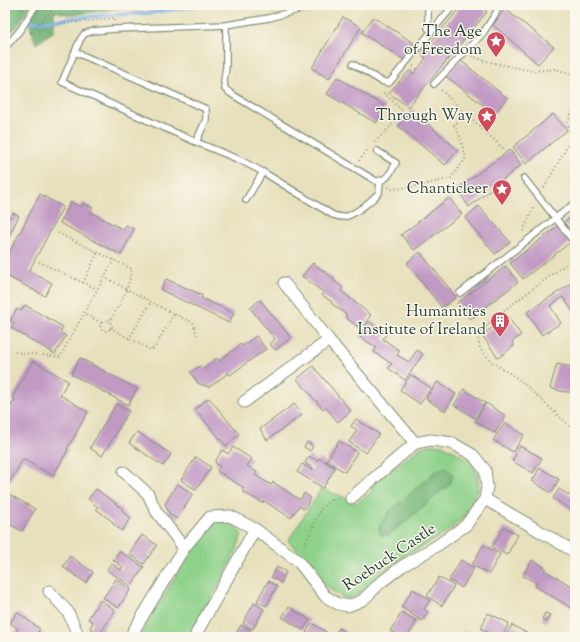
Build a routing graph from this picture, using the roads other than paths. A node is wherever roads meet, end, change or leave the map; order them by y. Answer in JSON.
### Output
{"nodes":[{"id":1,"x":36,"y":5,"type":"edge"},
{"id":2,"x":315,"y":5,"type":"edge"},
{"id":3,"x":428,"y":5,"type":"edge"},
{"id":4,"x":454,"y":5,"type":"edge"},
{"id":5,"x":496,"y":7,"type":"edge"},
{"id":6,"x":226,"y":25,"type":"junction"},
{"id":7,"x":432,"y":31,"type":"junction"},
{"id":8,"x":5,"y":48,"type":"edge"},
{"id":9,"x":75,"y":52,"type":"junction"},
{"id":10,"x":353,"y":64,"type":"dead end"},
{"id":11,"x":434,"y":84,"type":"road end"},
{"id":12,"x":196,"y":142,"type":"junction"},
{"id":13,"x":377,"y":151,"type":"dead end"},
{"id":14,"x":263,"y":172,"type":"junction"},
{"id":15,"x":524,"y":178,"type":"dead end"},
{"id":16,"x":380,"y":184,"type":"junction"},
{"id":17,"x":246,"y":200,"type":"dead end"},
{"id":18,"x":575,"y":203,"type":"edge"},
{"id":19,"x":556,"y":218,"type":"junction"},
{"id":20,"x":575,"y":243,"type":"edge"},
{"id":21,"x":284,"y":283,"type":"dead end"},
{"id":22,"x":460,"y":293,"type":"dead end"},
{"id":23,"x":329,"y":340,"type":"junction"},
{"id":24,"x":244,"y":402,"type":"dead end"},
{"id":25,"x":415,"y":443,"type":"junction"},
{"id":26,"x":124,"y":472,"type":"dead end"},
{"id":27,"x":351,"y":498,"type":"road end"},
{"id":28,"x":485,"y":499,"type":"junction"},
{"id":29,"x":255,"y":529,"type":"junction"},
{"id":30,"x":184,"y":548,"type":"junction"},
{"id":31,"x":575,"y":552,"type":"edge"},
{"id":32,"x":49,"y":591,"type":"dead end"},
{"id":33,"x":79,"y":637,"type":"edge"},
{"id":34,"x":130,"y":637,"type":"edge"},
{"id":35,"x":195,"y":637,"type":"edge"}],
"edges":[{"from":1,"to":8,"type":"lane"},
{"from":2,"to":6,"type":"lane"},
{"from":3,"to":7,"type":"lane"},
{"from":4,"to":7,"type":"lane"},
{"from":5,"to":11,"type":"lane"},
{"from":6,"to":9,"type":"lane"},
{"from":6,"to":16,"type":"lane"},
{"from":7,"to":10,"type":"lane"},
{"from":9,"to":12,"type":"lane"},
{"from":9,"to":12,"type":"lane"},
{"from":12,"to":14,"type":"lane"},
{"from":13,"to":16,"type":"lane"},
{"from":14,"to":16,"type":"lane"},
{"from":14,"to":17,"type":"lane"},
{"from":15,"to":19,"type":"lane"},
{"from":18,"to":19,"type":"lane"},
{"from":19,"to":20,"type":"lane"},
{"from":19,"to":22,"type":"lane"},
{"from":21,"to":23,"type":"street"},
{"from":23,"to":24,"type":"street"},
{"from":23,"to":25,"type":"street"},
{"from":25,"to":27,"type":"street"},
{"from":25,"to":28,"type":"street"},
{"from":26,"to":30,"type":"street"},
{"from":28,"to":29,"type":"street","name":"Roebuck Castle"},
{"from":28,"to":31,"type":"street"},
{"from":29,"to":30,"type":"street","name":"Roebuck Castle"},
{"from":29,"to":35,"type":"street"},
{"from":30,"to":34,"type":"street","name":"Roebuck Castle"},
{"from":32,"to":33,"type":"street"}]}
